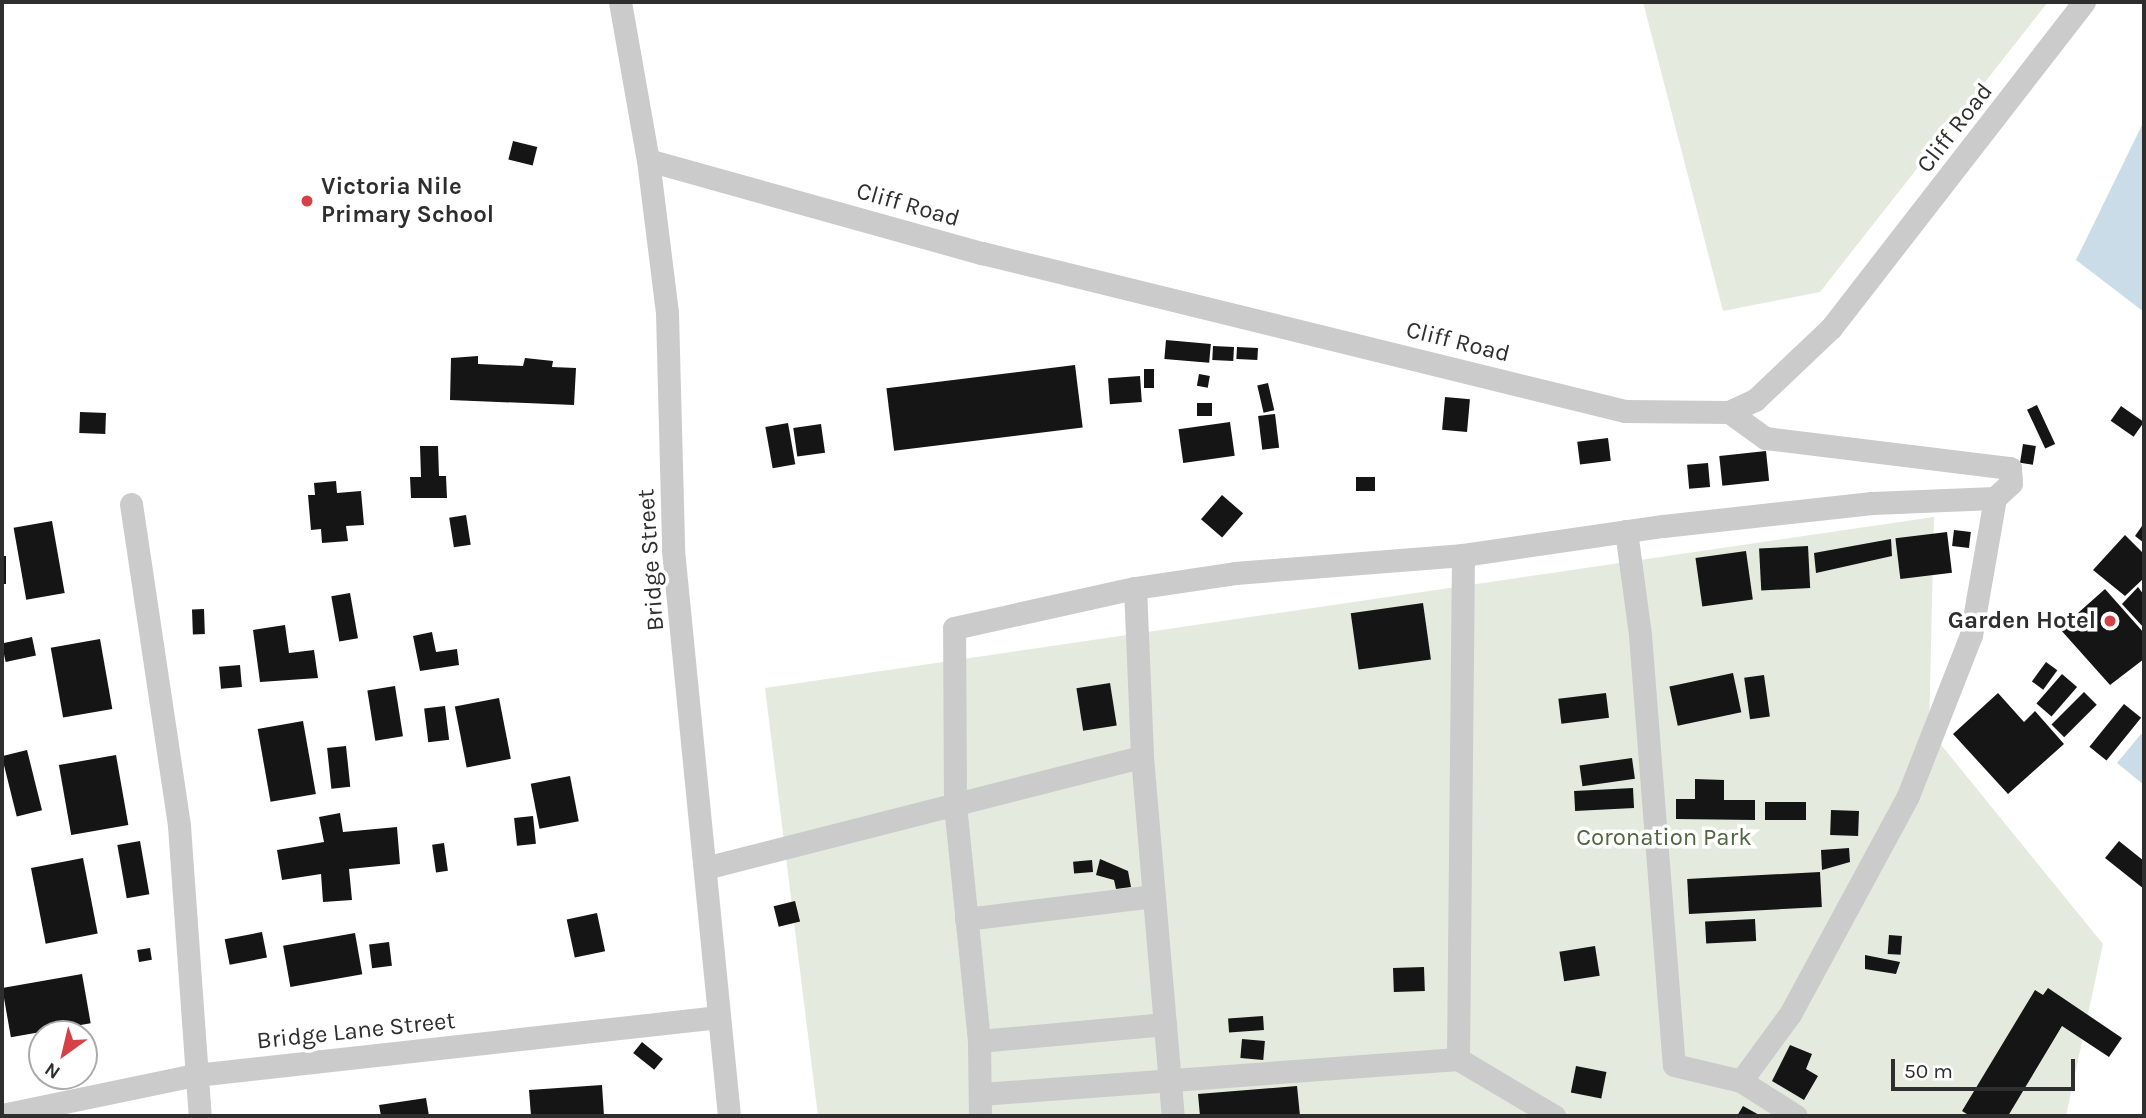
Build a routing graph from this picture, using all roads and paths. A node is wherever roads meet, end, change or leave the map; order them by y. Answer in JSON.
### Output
{"nodes":[{"id":1,"x":620,"y":2,"type":"edge"},
{"id":2,"x":2084,"y":2,"type":"edge"},
{"id":3,"x":648,"y":160,"type":"junction"},
{"id":4,"x":1729,"y":412,"type":"junction"},
{"id":5,"x":1995,"y":498,"type":"junction"},
{"id":6,"x":131,"y":504,"type":"dead end"},
{"id":7,"x":1626,"y":531,"type":"junction"},
{"id":8,"x":1463,"y":555,"type":"junction"},
{"id":9,"x":1135,"y":588,"type":"junction"},
{"id":10,"x":1142,"y":757,"type":"junction"},
{"id":11,"x":956,"y":804,"type":"junction"},
{"id":12,"x":705,"y":868,"type":"junction"},
{"id":13,"x":1154,"y":896,"type":"junction"},
{"id":14,"x":966,"y":919,"type":"junction"},
{"id":15,"x":719,"y":1017,"type":"junction"},
{"id":16,"x":1165,"y":1024,"type":"junction"},
{"id":17,"x":979,"y":1041,"type":"junction"},
{"id":18,"x":1458,"y":1059,"type":"junction"},
{"id":19,"x":196,"y":1075,"type":"junction"},
{"id":20,"x":1169,"y":1079,"type":"junction"},
{"id":21,"x":1741,"y":1081,"type":"junction"},
{"id":22,"x":981,"y":1105,"type":"edge"},
{"id":23,"x":2,"y":1115,"type":"edge"},
{"id":24,"x":200,"y":1116,"type":"edge"},
{"id":25,"x":729,"y":1116,"type":"edge"},
{"id":26,"x":1173,"y":1116,"type":"edge"},
{"id":27,"x":1554,"y":1116,"type":"edge"},
{"id":28,"x":1797,"y":1116,"type":"edge"}],
"edges":[{"from":1,"to":3,"type":"street","name":"Bridge Street"},
{"from":2,"to":4,"type":"street","name":"Cliff Road"},
{"from":3,"to":4,"type":"street","name":"Cliff Road"},
{"from":3,"to":12,"type":"street","name":"Bridge Street"},
{"from":4,"to":5,"type":"street"},
{"from":5,"to":7,"type":"street"},
{"from":5,"to":21,"type":"street"},
{"from":6,"to":19,"type":"street"},
{"from":7,"to":8,"type":"street"},
{"from":7,"to":21,"type":"street"},
{"from":8,"to":9,"type":"street"},
{"from":8,"to":18,"type":"street"},
{"from":9,"to":10,"type":"street"},
{"from":9,"to":11,"type":"street"},
{"from":10,"to":11,"type":"street"},
{"from":10,"to":13,"type":"street"},
{"from":11,"to":12,"type":"street"},
{"from":11,"to":14,"type":"street"},
{"from":12,"to":15,"type":"street","name":"Bridge Street"},
{"from":13,"to":14,"type":"street"},
{"from":13,"to":16,"type":"street"},
{"from":14,"to":17,"type":"street"},
{"from":15,"to":19,"type":"street","name":"Bridge Lane Street"},
{"from":15,"to":25,"type":"street","name":"Bridge Street"},
{"from":16,"to":17,"type":"street"},
{"from":16,"to":20,"type":"street"},
{"from":17,"to":22,"type":"street"},
{"from":18,"to":20,"type":"street"},
{"from":18,"to":27,"type":"street"},
{"from":19,"to":23,"type":"street","name":"Bridge Lane Street"},
{"from":19,"to":24,"type":"street"},
{"from":20,"to":22,"type":"street"},
{"from":20,"to":26,"type":"street"},
{"from":21,"to":28,"type":"street"}]}
